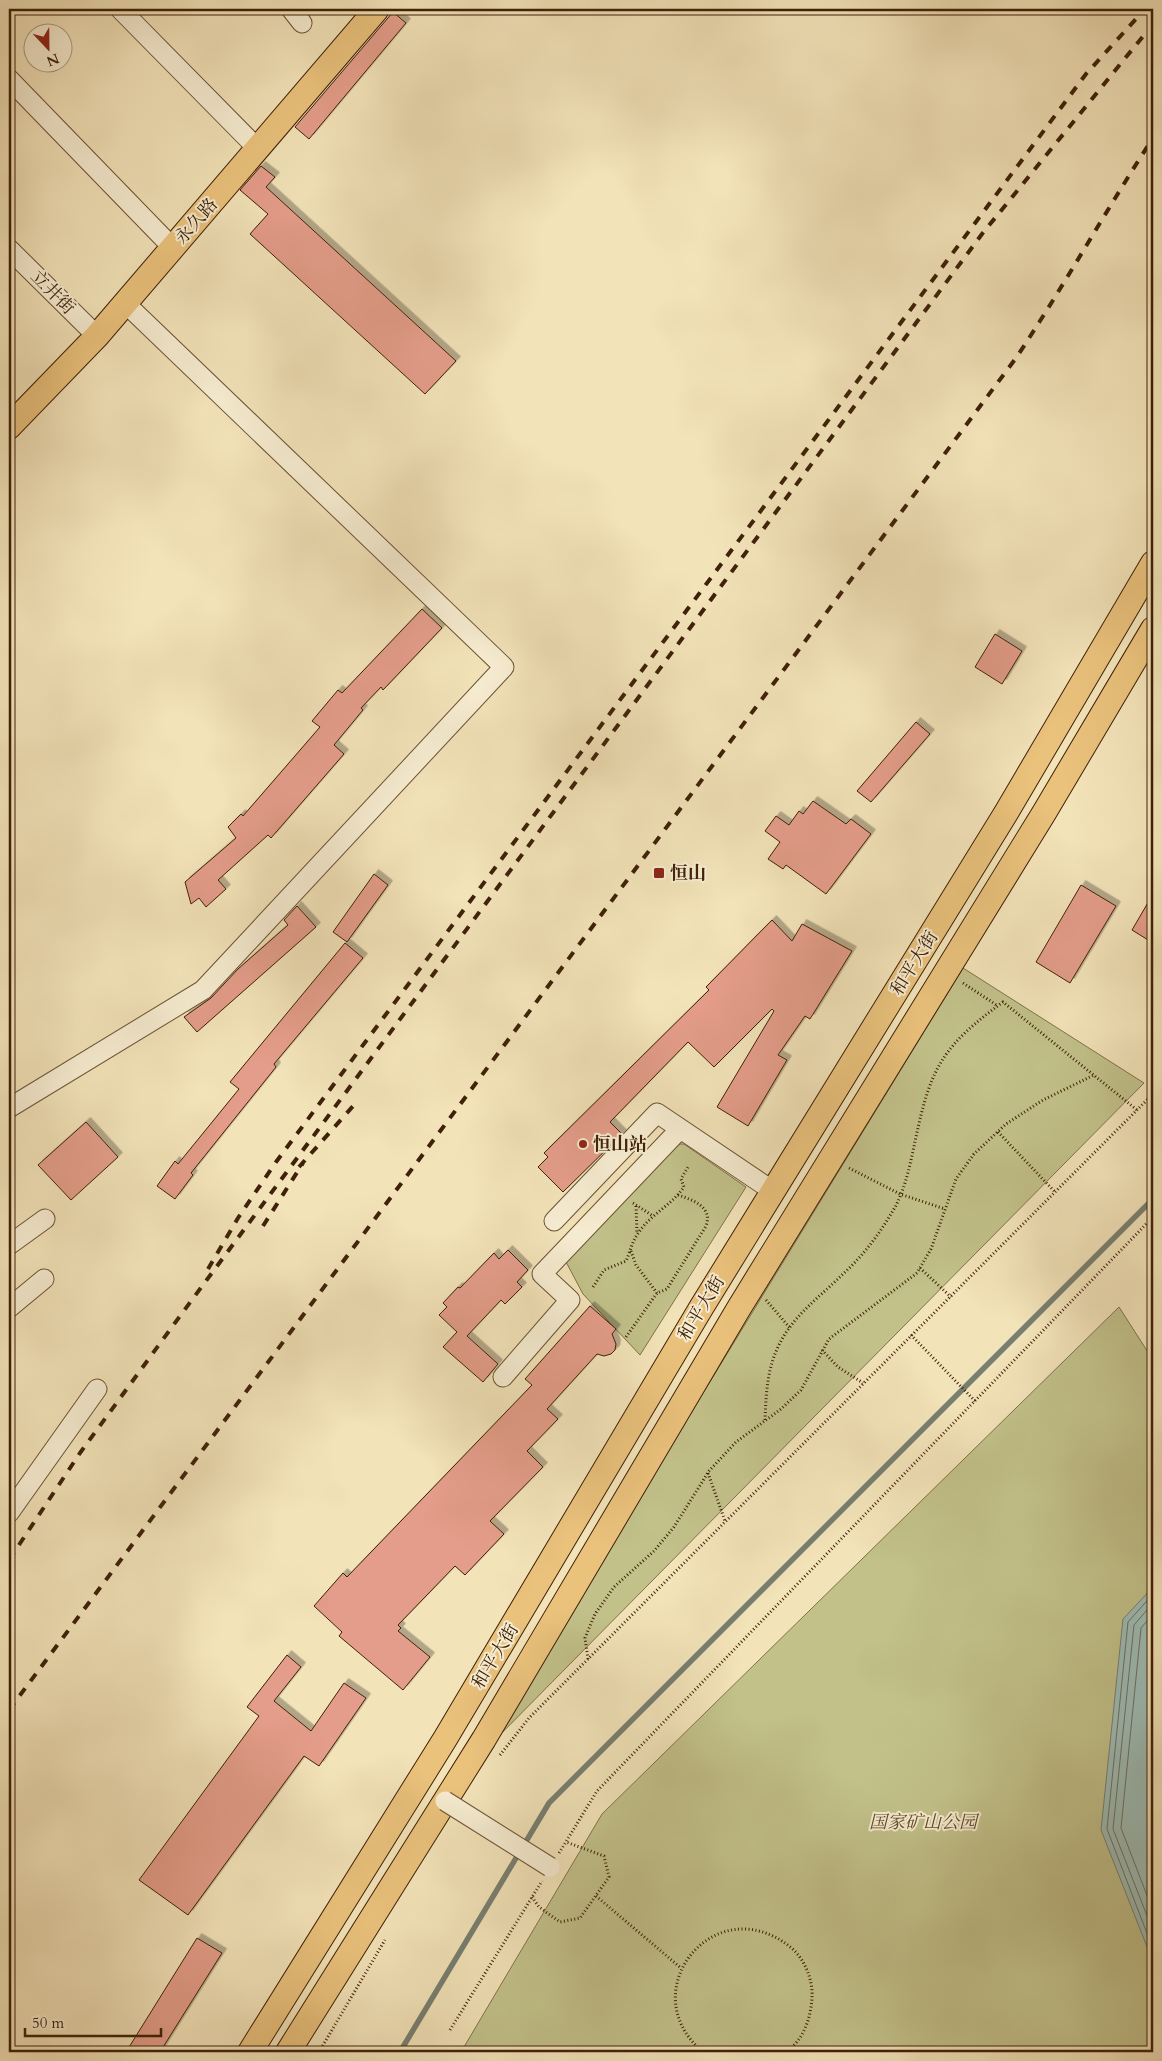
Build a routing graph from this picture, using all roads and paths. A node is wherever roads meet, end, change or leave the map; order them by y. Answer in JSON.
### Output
{"nodes":[{"id":1,"x":120,"y":9,"type":"edge"},
{"id":2,"x":377,"y":9,"type":"edge"},
{"id":3,"x":9,"y":80,"type":"edge"},
{"id":4,"x":258,"y":149,"type":"junction"},
{"id":5,"x":173,"y":248,"type":"junction"},
{"id":6,"x":9,"y":249,"type":"edge"},
{"id":7,"x":125,"y":303,"type":"junction"},
{"id":8,"x":97,"y":336,"type":"junction"},
{"id":9,"x":9,"y":427,"type":"edge"},
{"id":10,"x":1153,"y":563,"type":"edge"},
{"id":11,"x":1153,"y":628,"type":"edge"},
{"id":12,"x":946,"y":972,"type":"junction"},
{"id":13,"x":998,"y":1006,"type":"junction"},
{"id":14,"x":1094,"y":1075,"type":"junction"},
{"id":15,"x":1153,"y":1094,"type":"edge"},
{"id":16,"x":9,"y":1108,"type":"edge"},
{"id":17,"x":1137,"y":1110,"type":"junction"},
{"id":18,"x":680,"y":1129,"type":"junction"},
{"id":19,"x":998,"y":1132,"type":"junction"},
{"id":20,"x":831,"y":1160,"type":"junction"},
{"id":21,"x":688,"y":1167,"type":"dead end"},
{"id":22,"x":773,"y":1191,"type":"junction"},
{"id":23,"x":1055,"y":1192,"type":"junction"},
{"id":24,"x":618,"y":1194,"type":"junction"},
{"id":25,"x":900,"y":1194,"type":"junction"},
{"id":26,"x":678,"y":1195,"type":"junction"},
{"id":27,"x":636,"y":1206,"type":"junction"},
{"id":28,"x":944,"y":1209,"type":"junction"},
{"id":29,"x":653,"y":1216,"type":"junction"},
{"id":30,"x":1153,"y":1218,"type":"edge"},
{"id":31,"x":45,"y":1219,"type":"dead end"},
{"id":32,"x":554,"y":1221,"type":"dead end"},
{"id":33,"x":637,"y":1235,"type":"junction"},
{"id":34,"x":9,"y":1246,"type":"edge"},
{"id":35,"x":631,"y":1250,"type":"junction"},
{"id":36,"x":920,"y":1268,"type":"junction"},
{"id":37,"x":44,"y":1279,"type":"dead end"},
{"id":38,"x":754,"y":1285,"type":"junction"},
{"id":39,"x":593,"y":1287,"type":"dead end"},
{"id":40,"x":656,"y":1292,"type":"junction"},
{"id":41,"x":951,"y":1297,"type":"junction"},
{"id":42,"x":9,"y":1308,"type":"edge"},
{"id":43,"x":790,"y":1328,"type":"junction"},
{"id":44,"x":911,"y":1335,"type":"junction"},
{"id":45,"x":626,"y":1337,"type":"dead end"},
{"id":46,"x":822,"y":1350,"type":"junction"},
{"id":47,"x":503,"y":1377,"type":"dead end"},
{"id":48,"x":863,"y":1383,"type":"junction"},
{"id":49,"x":97,"y":1390,"type":"dead end"},
{"id":50,"x":975,"y":1401,"type":"junction"},
{"id":51,"x":765,"y":1420,"type":"junction"},
{"id":52,"x":708,"y":1472,"type":"junction"},
{"id":53,"x":9,"y":1513,"type":"edge"},
{"id":54,"x":725,"y":1521,"type":"junction"},
{"id":55,"x":588,"y":1659,"type":"junction"},
{"id":56,"x":499,"y":1756,"type":"dead end"},
{"id":57,"x":445,"y":1801,"type":"junction"},
{"id":58,"x":566,"y":1842,"type":"junction"},
{"id":59,"x":550,"y":1867,"type":"junction"},
{"id":60,"x":596,"y":1896,"type":"junction"},
{"id":61,"x":532,"y":1897,"type":"junction"},
{"id":62,"x":390,"y":1932,"type":"dead end"},
{"id":63,"x":681,"y":1968,"type":"junction"},
{"id":64,"x":450,"y":2030,"type":"dead end"},
{"id":65,"x":697,"y":2047,"type":"junction"},
{"id":66,"x":250,"y":2052,"type":"edge"},
{"id":67,"x":288,"y":2052,"type":"edge"},
{"id":68,"x":319,"y":2052,"type":"edge"},
{"id":69,"x":693,"y":2052,"type":"edge"},
{"id":70,"x":703,"y":2052,"type":"edge"},
{"id":71,"x":784,"y":2052,"type":"edge"}],
"edges":[{"from":1,"to":4,"type":"street"},
{"from":2,"to":4,"type":"main road","name":"永久路"},
{"from":3,"to":5,"type":"street"},
{"from":4,"to":5,"type":"main road","name":"永久路"},
{"from":5,"to":7,"type":"main road","name":"永久路"},
{"from":6,"to":8,"type":"street","name":"立井街"},
{"from":7,"to":8,"type":"main road","name":"永久路"},
{"from":7,"to":16,"type":"street"},
{"from":8,"to":9,"type":"main road","name":"永久路"},
{"from":10,"to":22,"type":"main road","name":"和平大街"},
{"from":11,"to":12,"type":"main road","name":"和平大街"},
{"from":12,"to":13,"type":"path"},
{"from":12,"to":20,"type":"main road","name":"和平大街"},
{"from":13,"to":14,"type":"path"},
{"from":13,"to":25,"type":"path"},
{"from":14,"to":17,"type":"path"},
{"from":14,"to":19,"type":"path"},
{"from":15,"to":17,"type":"path"},
{"from":17,"to":23,"type":"path"},
{"from":18,"to":22,"type":"street"},
{"from":18,"to":24,"type":"street"},
{"from":18,"to":32,"type":"street"},
{"from":19,"to":23,"type":"path"},
{"from":19,"to":28,"type":"path"},
{"from":20,"to":25,"type":"path"},
{"from":20,"to":38,"type":"main road","name":"和平大街"},
{"from":21,"to":26,"type":"path"},
{"from":22,"to":66,"type":"main road","name":"和平大街"},
{"from":23,"to":41,"type":"path"},
{"from":24,"to":27,"type":"path"},
{"from":24,"to":47,"type":"street"},
{"from":25,"to":28,"type":"path"},
{"from":25,"to":43,"type":"path"},
{"from":26,"to":29,"type":"path"},
{"from":26,"to":40,"type":"path"},
{"from":27,"to":29,"type":"path"},
{"from":27,"to":33,"type":"path"},
{"from":28,"to":36,"type":"path"},
{"from":29,"to":33,"type":"path"},
{"from":30,"to":50,"type":"path"},
{"from":31,"to":34,"type":"street"},
{"from":33,"to":35,"type":"path"},
{"from":35,"to":39,"type":"path"},
{"from":35,"to":40,"type":"path"},
{"from":36,"to":41,"type":"path"},
{"from":36,"to":46,"type":"path"},
{"from":37,"to":42,"type":"street"},
{"from":38,"to":43,"type":"path"},
{"from":38,"to":57,"type":"main road","name":"和平大街"},
{"from":40,"to":45,"type":"path"},
{"from":41,"to":44,"type":"path"},
{"from":43,"to":51,"type":"path"},
{"from":44,"to":48,"type":"path"},
{"from":44,"to":50,"type":"path"},
{"from":46,"to":48,"type":"path"},
{"from":46,"to":51,"type":"path"},
{"from":48,"to":54,"type":"path"},
{"from":49,"to":53,"type":"street"},
{"from":50,"to":58,"type":"path"},
{"from":51,"to":52,"type":"path"},
{"from":52,"to":54,"type":"path"},
{"from":52,"to":55,"type":"path"},
{"from":54,"to":55,"type":"path"},
{"from":55,"to":56,"type":"path"},
{"from":57,"to":59,"type":"street","bridge":true},
{"from":57,"to":67,"type":"main road","name":"和平大街"},
{"from":58,"to":59,"type":"path"},
{"from":58,"to":60,"type":"path"},
{"from":59,"to":61,"type":"path"},
{"from":60,"to":61,"type":"path"},
{"from":60,"to":63,"type":"path"},
{"from":61,"to":64,"type":"path"},
{"from":62,"to":68,"type":"path"},
{"from":63,"to":65,"type":"path"},
{"from":63,"to":71,"type":"path"},
{"from":65,"to":69,"type":"path"},
{"from":65,"to":70,"type":"path"}]}
